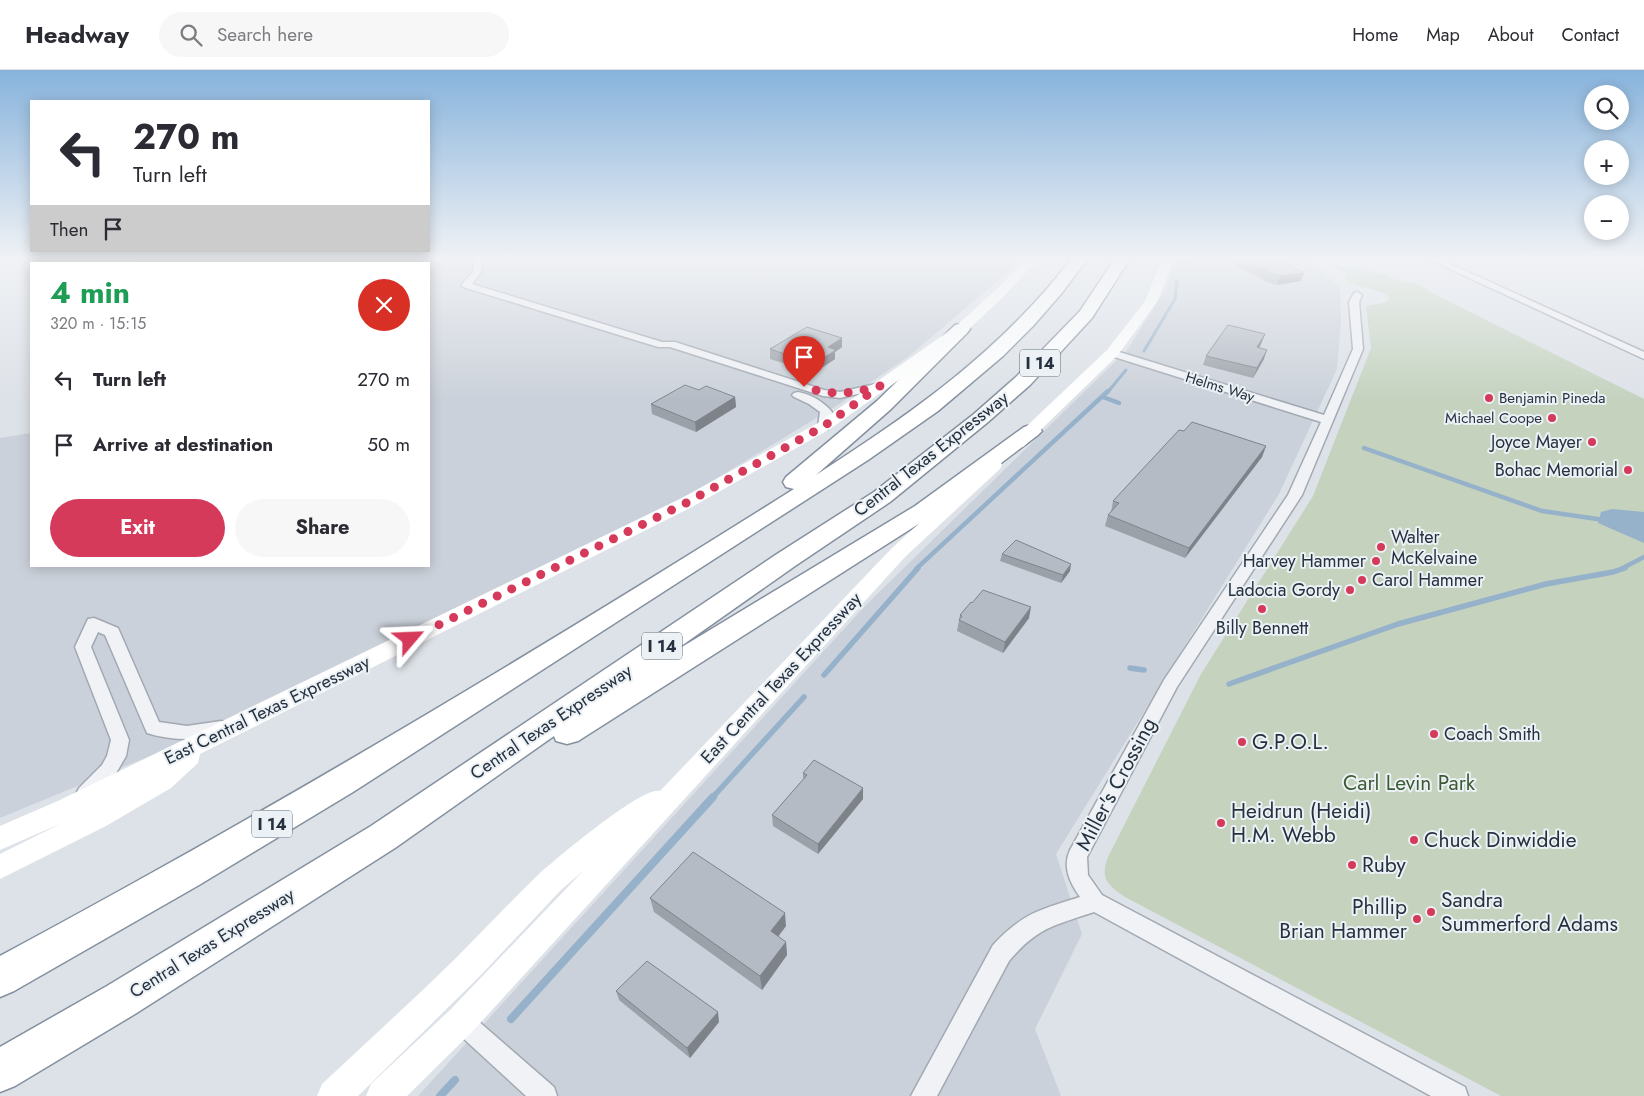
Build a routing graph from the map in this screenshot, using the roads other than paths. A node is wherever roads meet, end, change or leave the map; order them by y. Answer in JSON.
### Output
{"nodes":[{"id":1,"x":531,"y":305,"type":"edge"},
{"id":2,"x":987,"y":305,"type":"edge"},
{"id":3,"x":1043,"y":305,"type":"edge"},
{"id":4,"x":1092,"y":305,"type":"edge"},
{"id":5,"x":1149,"y":305,"type":"edge"},
{"id":6,"x":1354,"y":305,"type":"edge"},
{"id":7,"x":1533,"y":305,"type":"edge"},
{"id":8,"x":961,"y":329,"type":"junction"},
{"id":9,"x":662,"y":345,"type":"junction"},
{"id":10,"x":1112,"y":353,"type":"junction"},
{"id":11,"x":1644,"y":356,"type":"edge"},
{"id":12,"x":880,"y":386,"type":"junction"},
{"id":13,"x":1327,"y":420,"type":"junction"},
{"id":14,"x":824,"y":426,"type":"junction"},
{"id":15,"x":1031,"y":431,"type":"junction"},
{"id":16,"x":538,"y":660,"type":"junction"},
{"id":17,"x":237,"y":725,"type":"junction"},
{"id":18,"x":205,"y":741,"type":"junction"},
{"id":19,"x":689,"y":776,"type":"junction"},
{"id":20,"x":69,"y":808,"type":"junction"},
{"id":21,"x":383,"y":837,"type":"junction"},
{"id":22,"x":0,"y":838,"type":"edge"},
{"id":23,"x":0,"y":867,"type":"edge"},
{"id":24,"x":1095,"y":902,"type":"junction"},
{"id":25,"x":0,"y":977,"type":"edge"},
{"id":26,"x":461,"y":1020,"type":"junction"},
{"id":27,"x":0,"y":1071,"type":"edge"},
{"id":28,"x":334,"y":1096,"type":"edge"},
{"id":29,"x":383,"y":1096,"type":"edge"},
{"id":30,"x":545,"y":1096,"type":"edge"},
{"id":31,"x":923,"y":1096,"type":"edge"},
{"id":32,"x":1456,"y":1096,"type":"edge"}],
"edges":[{"from":1,"to":9,"type":"street"},
{"from":2,"to":8,"type":"main road","name":"East Central Texas Expressway"},
{"from":3,"to":16,"type":"highway","number":"I 14"},
{"from":4,"to":21,"type":"highway","name":"Central Texas Expressway","number":"I 14"},
{"from":5,"to":10,"type":"main road","name":"East Central Texas Expressway"},
{"from":6,"to":13,"type":"street","name":"Miller's Crossing"},
{"from":7,"to":11,"type":"street"},
{"from":8,"to":12,"type":"main road","name":"East Central Texas Expressway"},
{"from":8,"to":16,"type":"highway"},
{"from":9,"to":12,"type":"street"},
{"from":9,"to":14,"type":"street"},
{"from":10,"to":13,"type":"street","name":"Helms Way"},
{"from":10,"to":15,"type":"main road","name":"East Central Texas Expressway"},
{"from":12,"to":14,"type":"main road","name":"East Central Texas Expressway"},
{"from":13,"to":24,"type":"street","name":"Miller's Crossing"},
{"from":14,"to":17,"type":"main road","name":"East Central Texas Expressway"},
{"from":15,"to":19,"type":"main road","name":"East Central Texas Expressway"},
{"from":15,"to":21,"type":"highway"},
{"from":16,"to":25,"type":"highway","number":"I 14"},
{"from":17,"to":18,"type":"main road","name":"East Central Texas Expressway"},
{"from":17,"to":20,"type":"street"},
{"from":18,"to":20,"type":"main road","name":"East Central Texas Expressway"},
{"from":18,"to":23,"type":"main road"},
{"from":19,"to":26,"type":"main road","name":"East Central Texas Expressway"},
{"from":19,"to":28,"type":"main road"},
{"from":20,"to":22,"type":"main road","name":"East Central Texas Expressway"},
{"from":21,"to":27,"type":"highway","name":"Central Texas Expressway","number":"I 14"},
{"from":24,"to":31,"type":"street"},
{"from":24,"to":32,"type":"street","name":"Miller's Crossing"},
{"from":26,"to":29,"type":"main road","name":"East Central Texas Expressway"},
{"from":26,"to":30,"type":"street"}]}
